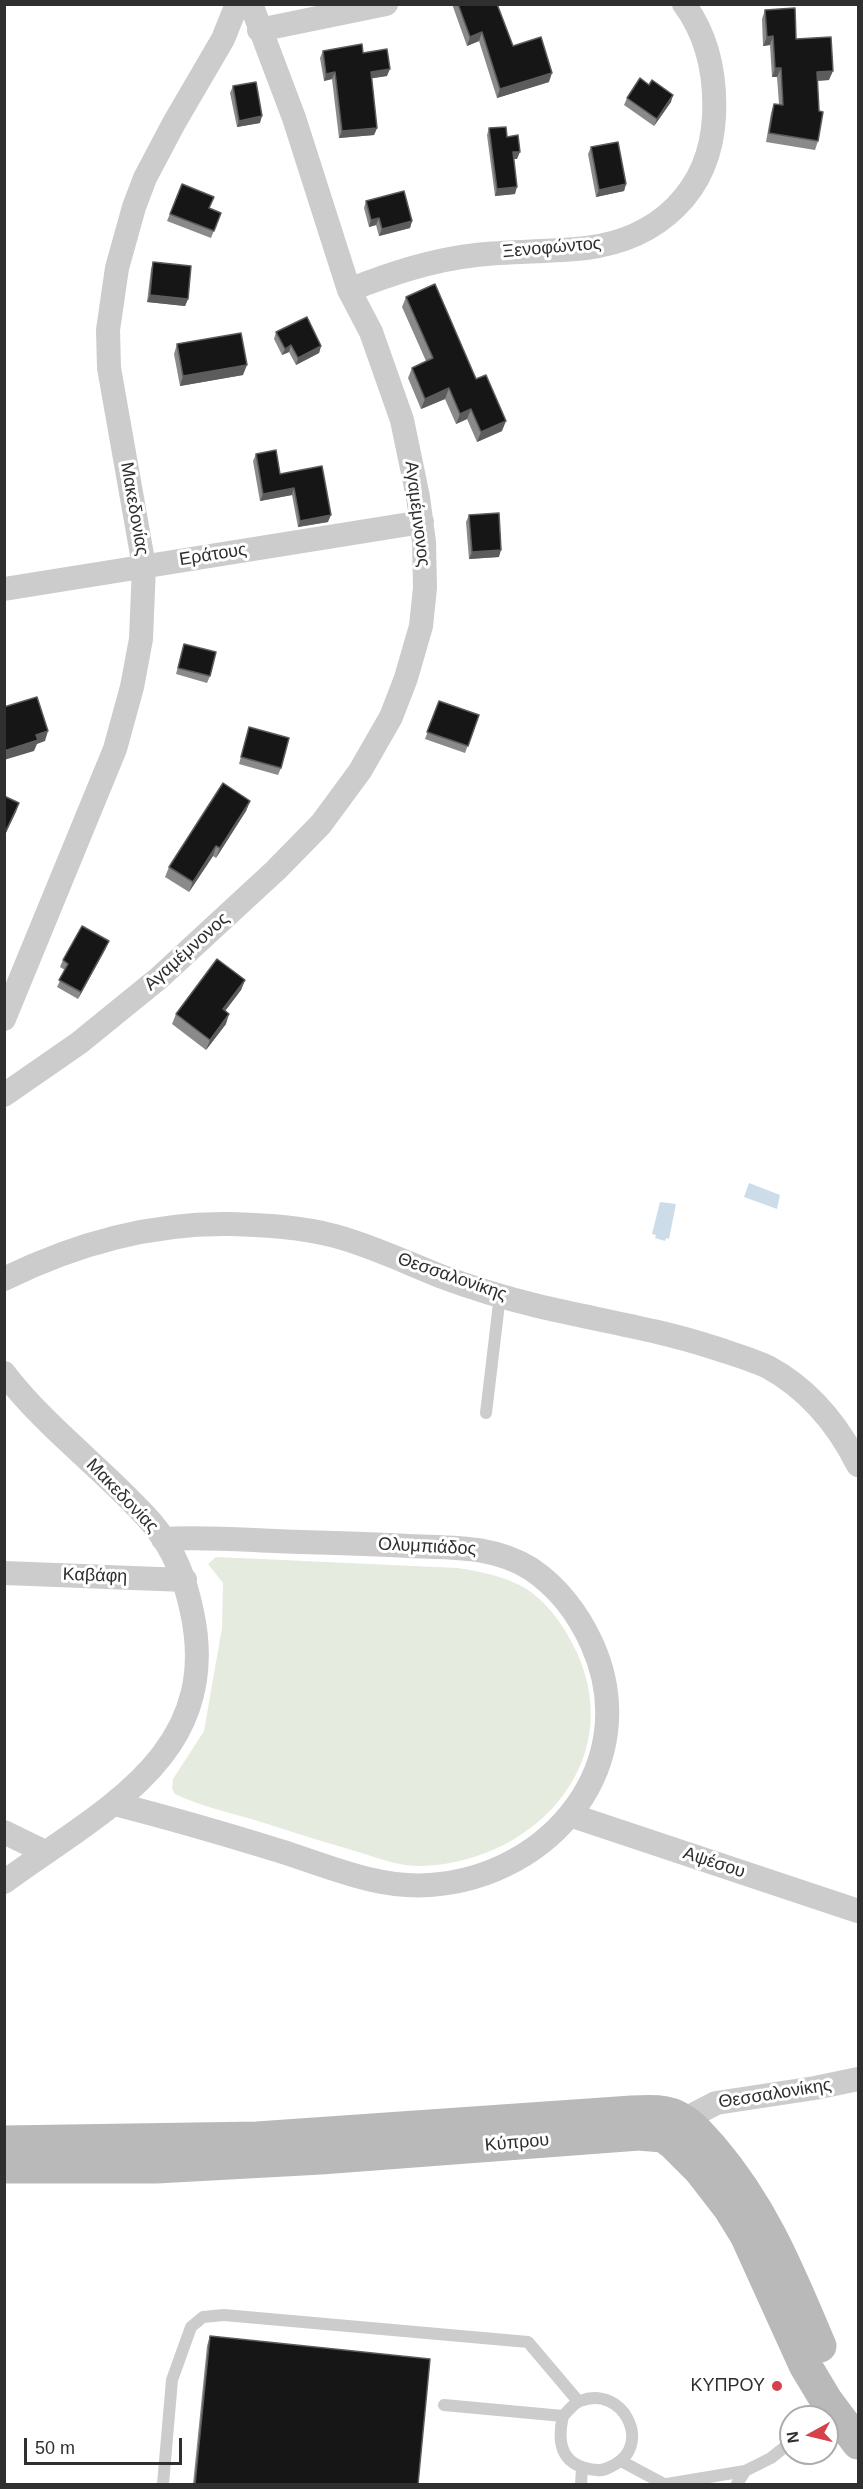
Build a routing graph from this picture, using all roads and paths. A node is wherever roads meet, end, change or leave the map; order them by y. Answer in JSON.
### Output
{"nodes":[{"id":1,"x":237,"y":4,"type":"edge"},
{"id":2,"x":251,"y":4,"type":"edge"},
{"id":3,"x":386,"y":4,"type":"edge"},
{"id":4,"x":684,"y":4,"type":"edge"},
{"id":5,"x":259,"y":30,"type":"junction"},
{"id":6,"x":349,"y":290,"type":"junction"},
{"id":7,"x":422,"y":522,"type":"junction"},
{"id":8,"x":144,"y":566,"type":"junction"},
{"id":9,"x":4,"y":589,"type":"edge"},
{"id":10,"x":4,"y":1019,"type":"edge"},
{"id":11,"x":4,"y":1095,"type":"edge"},
{"id":12,"x":4,"y":1279,"type":"edge"},
{"id":13,"x":500,"y":1295,"type":"junction"},
{"id":14,"x":4,"y":1373,"type":"edge"},
{"id":15,"x":486,"y":1413,"type":"dead end"},
{"id":16,"x":858,"y":1465,"type":"edge"},
{"id":17,"x":163,"y":1539,"type":"junction"},
{"id":18,"x":4,"y":1573,"type":"edge"},
{"id":19,"x":185,"y":1580,"type":"junction"},
{"id":20,"x":115,"y":1803,"type":"junction"},
{"id":21,"x":570,"y":1815,"type":"junction"},
{"id":22,"x":4,"y":1832,"type":"edge"},
{"id":23,"x":45,"y":1852,"type":"junction"},
{"id":24,"x":4,"y":1882,"type":"edge"},
{"id":25,"x":858,"y":1911,"type":"edge"},
{"id":26,"x":858,"y":2079,"type":"edge"},
{"id":27,"x":680,"y":2133,"type":"junction"},
{"id":28,"x":4,"y":2142,"type":"edge"},
{"id":29,"x":4,"y":2167,"type":"edge"},
{"id":30,"x":578,"y":2401,"type":"junction"},
{"id":31,"x":444,"y":2405,"type":"dead end"},
{"id":32,"x":821,"y":2405,"type":"edge"},
{"id":33,"x":563,"y":2416,"type":"junction"},
{"id":34,"x":839,"y":2418,"type":"edge"},
{"id":35,"x":856,"y":2427,"type":"edge"},
{"id":36,"x":779,"y":2452,"type":"edge"},
{"id":37,"x":621,"y":2461,"type":"junction"},
{"id":38,"x":582,"y":2469,"type":"junction"},
{"id":39,"x":746,"y":2471,"type":"junction"},
{"id":40,"x":163,"y":2484,"type":"edge"},
{"id":41,"x":581,"y":2484,"type":"edge"},
{"id":42,"x":666,"y":2484,"type":"edge"},
{"id":43,"x":737,"y":2484,"type":"edge"}],
"edges":[{"from":1,"to":8,"type":"street","name":"Μακεδονίας"},
{"from":2,"to":5,"type":"street","name":"Αγαμέμνονος"},
{"from":3,"to":5,"type":"street"},
{"from":4,"to":6,"type":"street","name":"Ξενοφώντος"},
{"from":5,"to":6,"type":"street","name":"Αγαμέμνονος"},
{"from":6,"to":7,"type":"street","name":"Αγαμέμνονος"},
{"from":7,"to":8,"type":"street","name":"Εράτους"},
{"from":7,"to":11,"type":"street","name":"Αγαμέμνονος"},
{"from":8,"to":9,"type":"street","name":"Εράτους"},
{"from":8,"to":10,"type":"street","name":"Μακεδονίας"},
{"from":12,"to":13,"type":"street","name":"Θεσσαλονίκης"},
{"from":13,"to":15,"type":"lane"},
{"from":13,"to":16,"type":"street","name":"Θεσσαλονίκης"},
{"from":14,"to":17,"type":"street","name":"Μακεδονίας"},
{"from":17,"to":19,"type":"street","name":"Μακεδονίας"},
{"from":17,"to":21,"type":"street","name":"Ολυμπιάδος"},
{"from":18,"to":19,"type":"street","name":"Καβάφη"},
{"from":19,"to":20,"type":"street","name":"Μακεδονίας"},
{"from":20,"to":21,"type":"street","name":"Ολυμπιάδος"},
{"from":20,"to":23,"type":"street","name":"Μακεδονίας"},
{"from":21,"to":25,"type":"street","name":"Αψέσου"},
{"from":22,"to":23,"type":"street"},
{"from":23,"to":24,"type":"street","name":"Μακεδονίας"},
{"from":26,"to":27,"type":"street","name":"Θεσσαλονίκης"},
{"from":27,"to":28,"type":"main road","name":"Κύπρου"},
{"from":27,"to":29,"type":"main road","name":"Κύπρου"},
{"from":27,"to":32,"type":"main road","name":"Κύπρου"},
{"from":27,"to":35,"type":"main road","name":"Κύπρου"},
{"from":30,"to":33,"type":"lane"},
{"from":30,"to":37,"type":"lane"},
{"from":30,"to":40,"type":"lane"},
{"from":31,"to":33,"type":"lane"},
{"from":33,"to":38,"type":"lane"},
{"from":34,"to":35,"type":"main road","name":"Κύπρου"},
{"from":36,"to":39,"type":"lane"},
{"from":37,"to":38,"type":"lane"},
{"from":37,"to":42,"type":"lane"},
{"from":38,"to":41,"type":"lane"},
{"from":39,"to":42,"type":"lane"},
{"from":39,"to":43,"type":"lane"}]}
